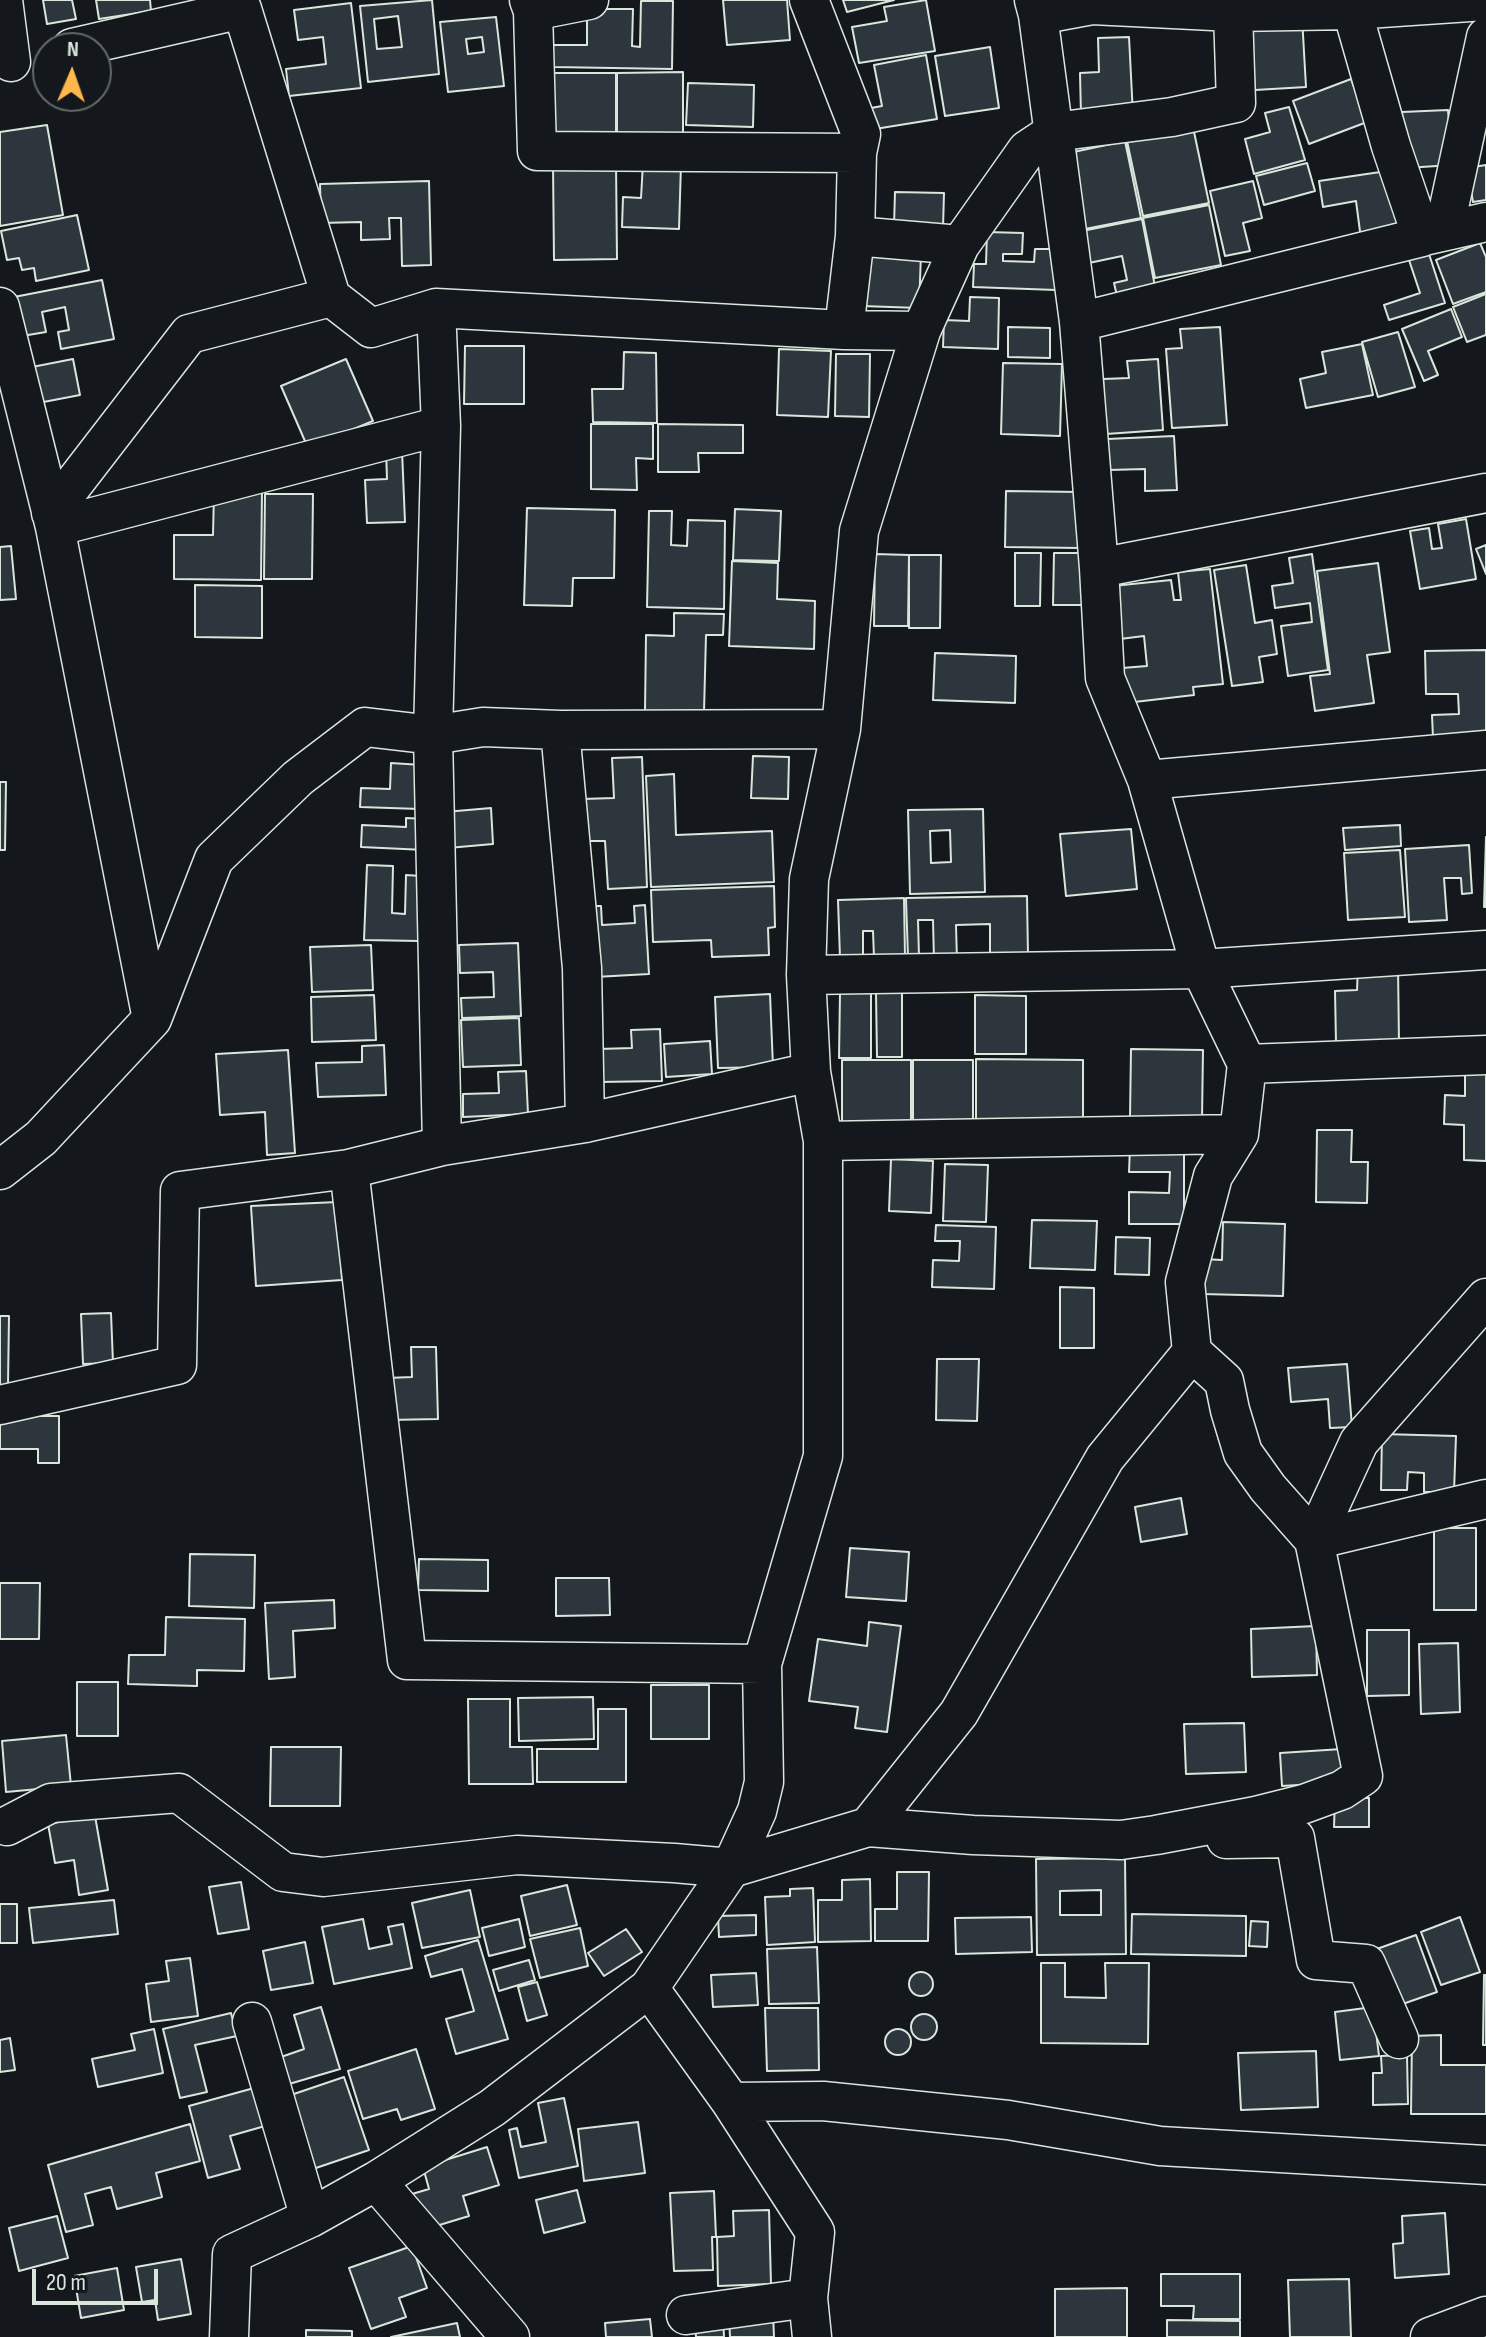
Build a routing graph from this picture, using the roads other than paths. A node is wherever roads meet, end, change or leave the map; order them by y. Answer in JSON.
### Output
{"nodes":[{"id":1,"x":3,"y":0,"type":"edge"},
{"id":2,"x":589,"y":0,"type":"edge"},
{"id":3,"x":809,"y":0,"type":"edge"},
{"id":4,"x":1486,"y":1,"type":"edge"},
{"id":5,"x":1093,"y":3,"type":"edge"},
{"id":6,"x":254,"y":5,"type":"edge"},
{"id":7,"x":531,"y":6,"type":"edge"},
{"id":8,"x":1036,"y":7,"type":"edge"},
{"id":9,"x":1352,"y":10,"type":"junction"},
{"id":10,"x":1233,"y":12,"type":"junction"},
{"id":11,"x":1486,"y":37,"type":"edge"},
{"id":12,"x":112,"y":39,"type":"edge"},
{"id":13,"x":32,"y":58,"type":"edge"},
{"id":14,"x":5,"y":64,"type":"edge"},
{"id":15,"x":1054,"y":132,"type":"junction"},
{"id":16,"x":857,"y":153,"type":"junction"},
{"id":17,"x":1486,"y":222,"type":"edge"},
{"id":18,"x":1433,"y":234,"type":"junction"},
{"id":19,"x":855,"y":236,"type":"junction"},
{"id":20,"x":960,"y":245,"type":"junction"},
{"id":21,"x":331,"y":297,"type":"junction"},
{"id":22,"x":0,"y":307,"type":"edge"},
{"id":23,"x":436,"y":308,"type":"junction"},
{"id":24,"x":1079,"y":322,"type":"junction"},
{"id":25,"x":844,"y":330,"type":"junction"},
{"id":26,"x":921,"y":331,"type":"junction"},
{"id":27,"x":441,"y":426,"type":"junction"},
{"id":28,"x":1486,"y":493,"type":"edge"},
{"id":29,"x":53,"y":520,"type":"junction"},
{"id":30,"x":1099,"y":568,"type":"junction"},
{"id":31,"x":841,"y":729,"type":"junction"},
{"id":32,"x":560,"y":730,"type":"junction"},
{"id":33,"x":433,"y":735,"type":"junction"},
{"id":34,"x":1486,"y":750,"type":"edge"},
{"id":35,"x":1147,"y":780,"type":"junction"},
{"id":36,"x":1486,"y":950,"type":"edge"},
{"id":37,"x":1201,"y":969,"type":"junction"},
{"id":38,"x":806,"y":975,"type":"junction"},
{"id":39,"x":152,"y":1019,"type":"junction"},
{"id":40,"x":1486,"y":1055,"type":"edge"},
{"id":41,"x":1247,"y":1064,"type":"junction"},
{"id":42,"x":811,"y":1072,"type":"junction"},
{"id":43,"x":585,"y":1123,"type":"junction"},
{"id":44,"x":1239,"y":1134,"type":"junction"},
{"id":45,"x":823,"y":1141,"type":"junction"},
{"id":46,"x":442,"y":1146,"type":"junction"},
{"id":47,"x":349,"y":1169,"type":"junction"},
{"id":48,"x":0,"y":1170,"type":"edge"},
{"id":49,"x":1486,"y":1298,"type":"edge"},
{"id":50,"x":1192,"y":1352,"type":"junction"},
{"id":51,"x":0,"y":1405,"type":"edge"},
{"id":52,"x":1486,"y":1499,"type":"edge"},
{"id":53,"x":1314,"y":1540,"type":"junction"},
{"id":54,"x":762,"y":1664,"type":"junction"},
{"id":55,"x":7,"y":1826,"type":"dead end"},
{"id":56,"x":868,"y":1827,"type":"junction"},
{"id":57,"x":1121,"y":1840,"type":"junction"},
{"id":58,"x":731,"y":1868,"type":"junction"},
{"id":59,"x":649,"y":1988,"type":"junction"},
{"id":60,"x":252,"y":2022,"type":"dead end"},
{"id":61,"x":1399,"y":2039,"type":"dead end"},
{"id":62,"x":731,"y":2102,"type":"junction"},
{"id":63,"x":1486,"y":2165,"type":"edge"},
{"id":64,"x":376,"y":2181,"type":"junction"},
{"id":65,"x":310,"y":2218,"type":"junction"},
{"id":66,"x":808,"y":2298,"type":"junction"},
{"id":67,"x":686,"y":2315,"type":"dead end"},
{"id":68,"x":1486,"y":2316,"type":"edge"},
{"id":69,"x":229,"y":2337,"type":"edge"},
{"id":70,"x":510,"y":2337,"type":"edge"},
{"id":71,"x":812,"y":2337,"type":"edge"},
{"id":72,"x":1430,"y":2337,"type":"edge"}],
"edges":[{"from":1,"to":14,"type":"street"},
{"from":2,"to":7,"type":"street"},
{"from":3,"to":16,"type":"street"},
{"from":4,"to":9,"type":"street"},
{"from":5,"to":8,"type":"street"},
{"from":5,"to":10,"type":"street"},
{"from":6,"to":12,"type":"street"},
{"from":6,"to":21,"type":"street"},
{"from":7,"to":16,"type":"street"},
{"from":8,"to":15,"type":"street"},
{"from":9,"to":10,"type":"street"},
{"from":9,"to":18,"type":"street"},
{"from":10,"to":15,"type":"street"},
{"from":11,"to":18,"type":"street"},
{"from":13,"to":14,"type":"street"},
{"from":15,"to":20,"type":"street"},
{"from":15,"to":24,"type":"street"},
{"from":16,"to":19,"type":"street"},
{"from":17,"to":18,"type":"street"},
{"from":18,"to":24,"type":"street"},
{"from":19,"to":20,"type":"street"},
{"from":19,"to":25,"type":"street"},
{"from":20,"to":26,"type":"street"},
{"from":21,"to":23,"type":"street"},
{"from":21,"to":29,"type":"street"},
{"from":22,"to":29,"type":"street"},
{"from":23,"to":25,"type":"street"},
{"from":23,"to":27,"type":"street"},
{"from":24,"to":30,"type":"street"},
{"from":25,"to":26,"type":"street"},
{"from":26,"to":31,"type":"street"},
{"from":27,"to":29,"type":"street"},
{"from":27,"to":33,"type":"street"},
{"from":28,"to":30,"type":"street"},
{"from":29,"to":39,"type":"street"},
{"from":30,"to":35,"type":"street"},
{"from":31,"to":32,"type":"street"},
{"from":31,"to":38,"type":"street"},
{"from":32,"to":33,"type":"street"},
{"from":32,"to":43,"type":"street"},
{"from":33,"to":39,"type":"street"},
{"from":33,"to":46,"type":"street"},
{"from":34,"to":35,"type":"street"},
{"from":35,"to":37,"type":"street"},
{"from":36,"to":37,"type":"street"},
{"from":37,"to":38,"type":"street"},
{"from":37,"to":41,"type":"street"},
{"from":38,"to":42,"type":"street"},
{"from":39,"to":48,"type":"street"},
{"from":40,"to":41,"type":"street"},
{"from":41,"to":44,"type":"street"},
{"from":42,"to":43,"type":"street"},
{"from":42,"to":45,"type":"street"},
{"from":43,"to":46,"type":"street"},
{"from":44,"to":45,"type":"street"},
{"from":44,"to":50,"type":"street"},
{"from":45,"to":54,"type":"street"},
{"from":46,"to":47,"type":"street"},
{"from":47,"to":51,"type":"street"},
{"from":47,"to":54,"type":"street"},
{"from":49,"to":53,"type":"street"},
{"from":50,"to":53,"type":"street"},
{"from":50,"to":56,"type":"street"},
{"from":52,"to":53,"type":"street"},
{"from":53,"to":57,"type":"street"},
{"from":54,"to":58,"type":"street"},
{"from":55,"to":58,"type":"street"},
{"from":56,"to":57,"type":"street"},
{"from":56,"to":58,"type":"street"},
{"from":57,"to":61,"type":"street"},
{"from":58,"to":59,"type":"street"},
{"from":59,"to":62,"type":"street"},
{"from":59,"to":64,"type":"street"},
{"from":60,"to":65,"type":"street"},
{"from":62,"to":63,"type":"street"},
{"from":62,"to":66,"type":"street"},
{"from":64,"to":65,"type":"street"},
{"from":64,"to":70,"type":"street"},
{"from":65,"to":69,"type":"street"},
{"from":66,"to":67,"type":"street"},
{"from":66,"to":71,"type":"street"},
{"from":68,"to":72,"type":"street"}]}
